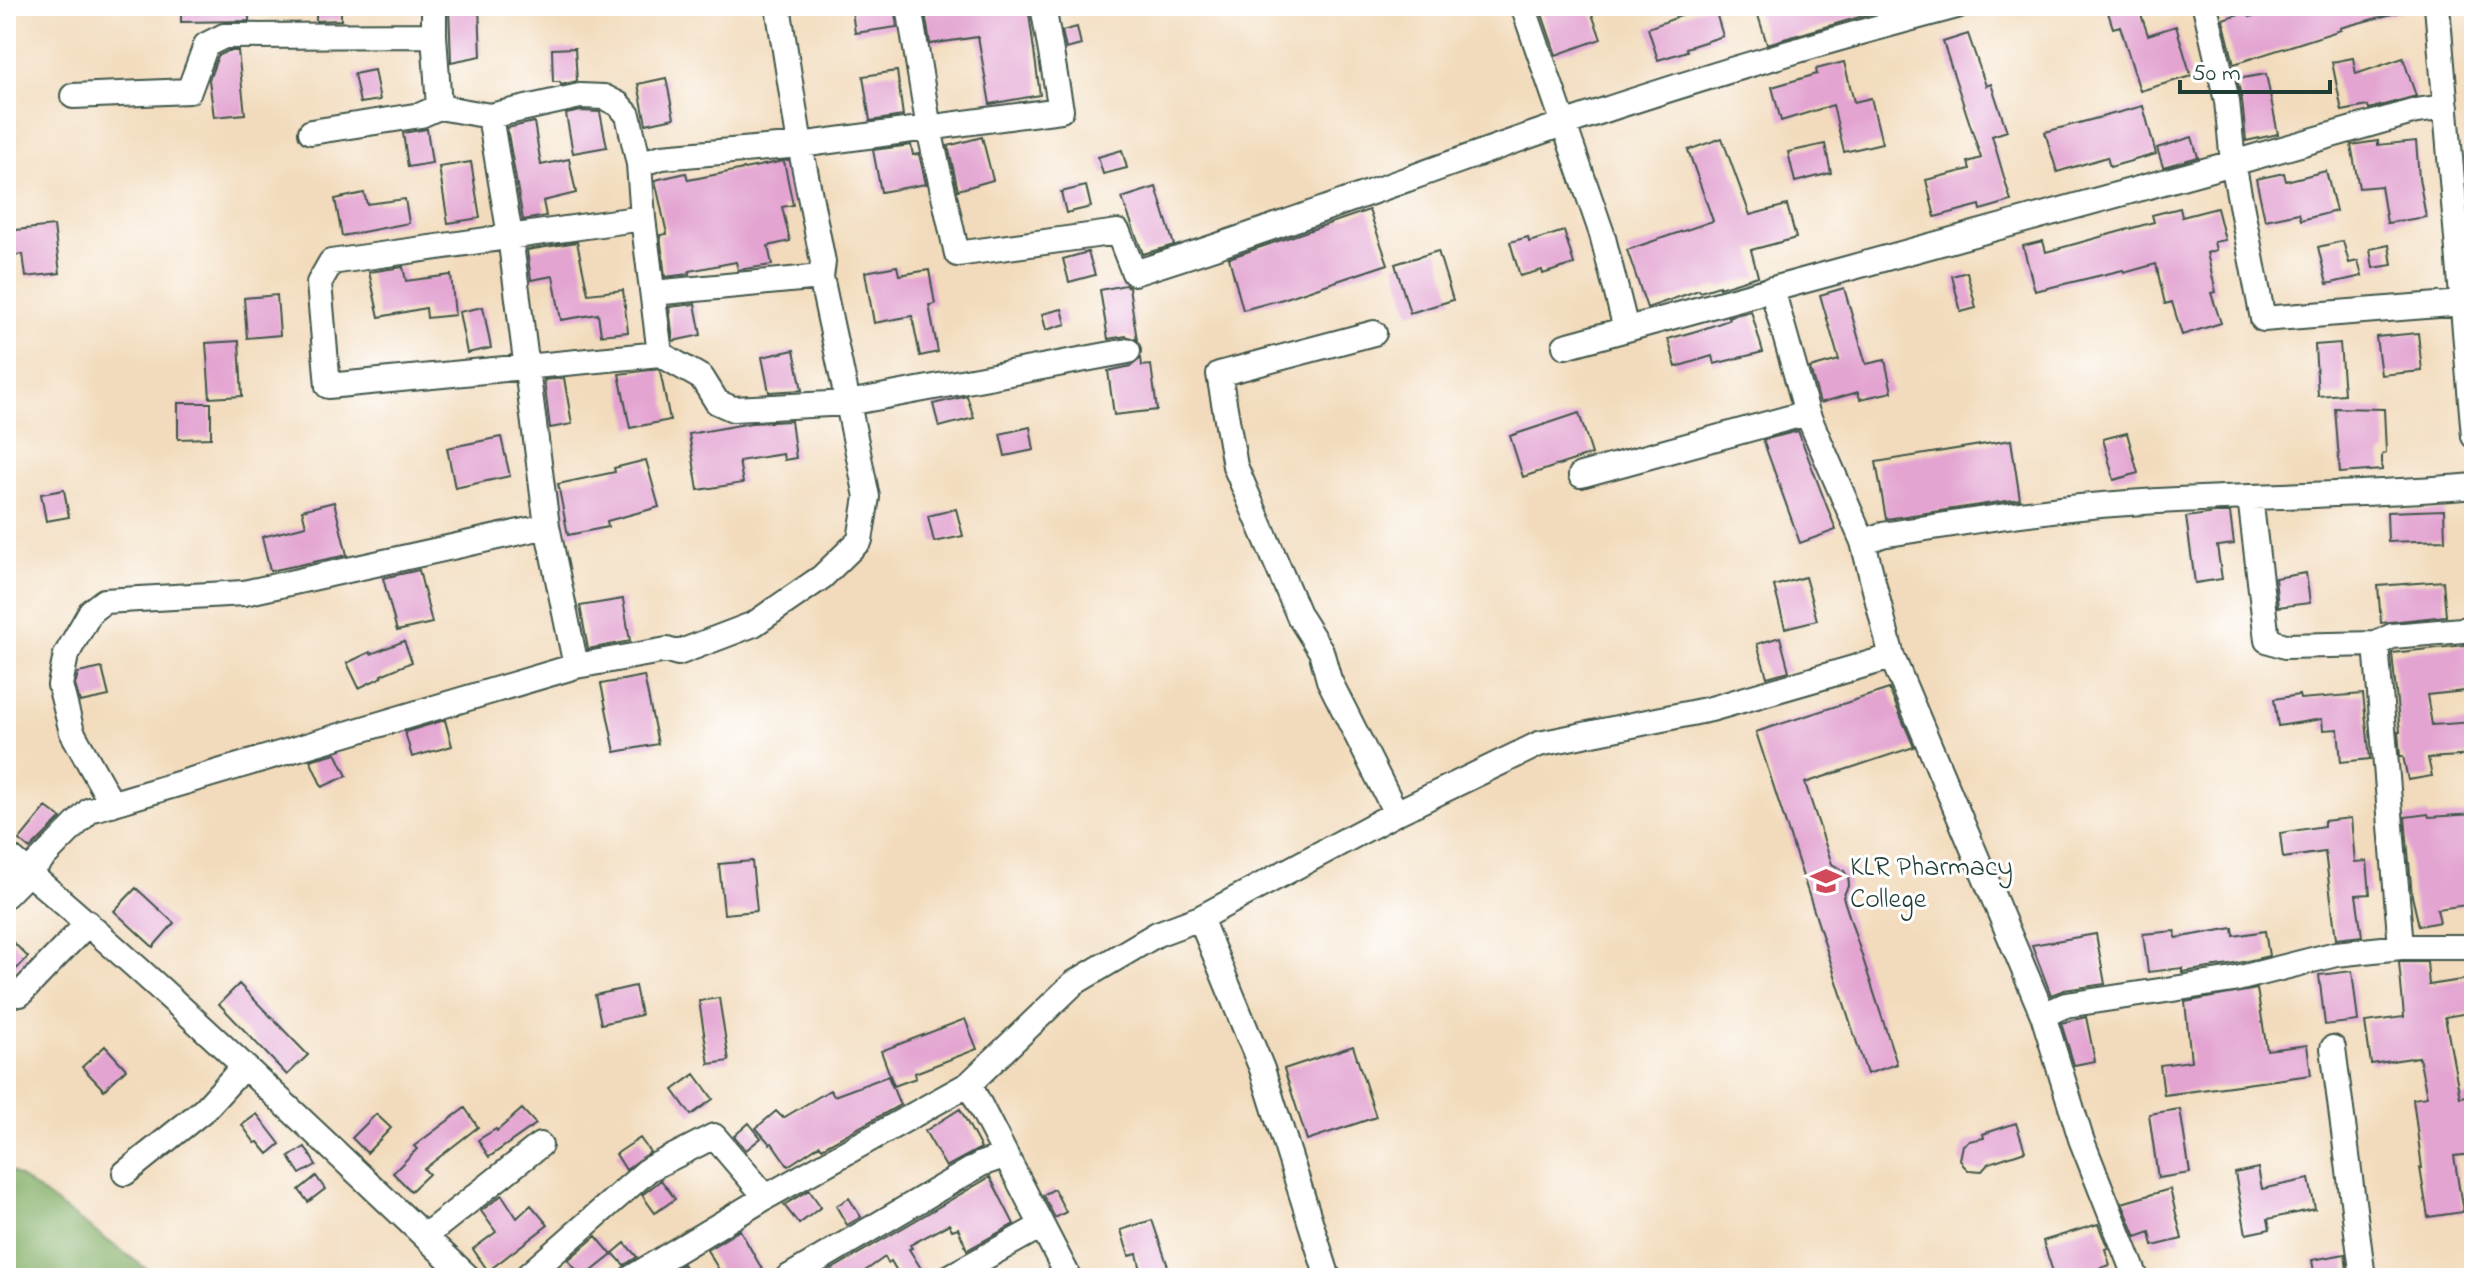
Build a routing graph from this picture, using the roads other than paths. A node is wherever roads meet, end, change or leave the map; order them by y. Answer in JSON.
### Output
{"nodes":[{"id":1,"x":434,"y":6,"type":"edge"},
{"id":2,"x":778,"y":6,"type":"edge"},
{"id":3,"x":909,"y":6,"type":"edge"},
{"id":4,"x":1043,"y":6,"type":"edge"},
{"id":5,"x":1523,"y":6,"type":"edge"},
{"id":6,"x":1957,"y":6,"type":"edge"},
{"id":7,"x":2205,"y":6,"type":"edge"},
{"id":8,"x":2437,"y":6,"type":"edge"},
{"id":9,"x":434,"y":35,"type":"junction"},
{"id":10,"x":73,"y":96,"type":"dead end"},
{"id":11,"x":439,"y":107,"type":"junction"},
{"id":12,"x":2446,"y":107,"type":"junction"},
{"id":13,"x":490,"y":116,"type":"junction"},
{"id":14,"x":1564,"y":124,"type":"junction"},
{"id":15,"x":929,"y":129,"type":"junction"},
{"id":16,"x":311,"y":132,"type":"dead end"},
{"id":17,"x":800,"y":145,"type":"junction"},
{"id":18,"x":2233,"y":163,"type":"junction"},
{"id":19,"x":639,"y":164,"type":"junction"},
{"id":20,"x":643,"y":218,"type":"junction"},
{"id":21,"x":510,"y":236,"type":"junction"},
{"id":22,"x":821,"y":277,"type":"junction"},
{"id":23,"x":1772,"y":289,"type":"junction"},
{"id":24,"x":653,"y":293,"type":"junction"},
{"id":25,"x":2463,"y":303,"type":"junction"},
{"id":26,"x":1626,"y":329,"type":"junction"},
{"id":27,"x":1374,"y":333,"type":"dead end"},
{"id":28,"x":1565,"y":346,"type":"dead end"},
{"id":29,"x":1128,"y":351,"type":"dead end"},
{"id":30,"x":660,"y":354,"type":"junction"},
{"id":31,"x":527,"y":366,"type":"junction"},
{"id":32,"x":848,"y":403,"type":"junction"},
{"id":33,"x":1807,"y":413,"type":"junction"},
{"id":34,"x":2474,"y":436,"type":"edge"},
{"id":35,"x":1581,"y":475,"type":"dead end"},
{"id":36,"x":2474,"y":486,"type":"edge"},
{"id":37,"x":2250,"y":497,"type":"junction"},
{"id":38,"x":547,"y":526,"type":"junction"},
{"id":39,"x":1863,"y":542,"type":"junction"},
{"id":40,"x":2474,"y":629,"type":"edge"},
{"id":41,"x":2376,"y":644,"type":"junction"},
{"id":42,"x":1892,"y":657,"type":"junction"},
{"id":43,"x":576,"y":666,"type":"junction"},
{"id":44,"x":112,"y":804,"type":"junction"},
{"id":45,"x":1396,"y":813,"type":"junction"},
{"id":46,"x":6,"y":854,"type":"edge"},
{"id":47,"x":28,"y":872,"type":"junction"},
{"id":48,"x":6,"y":895,"type":"edge"},
{"id":49,"x":1200,"y":918,"type":"junction"},
{"id":50,"x":88,"y":923,"type":"junction"},
{"id":51,"x":2401,"y":947,"type":"junction"},
{"id":52,"x":2474,"y":947,"type":"edge"},
{"id":53,"x":20,"y":994,"type":"dead end"},
{"id":54,"x":2043,"y":1015,"type":"junction"},
{"id":55,"x":2333,"y":1048,"type":"dead end"},
{"id":56,"x":244,"y":1066,"type":"junction"},
{"id":57,"x":969,"y":1084,"type":"junction"},
{"id":58,"x":540,"y":1145,"type":"dead end"},
{"id":59,"x":1004,"y":1156,"type":"junction"},
{"id":60,"x":125,"y":1173,"type":"dead end"},
{"id":61,"x":766,"y":1197,"type":"junction"},
{"id":62,"x":1041,"y":1226,"type":"junction"},
{"id":63,"x":425,"y":1236,"type":"junction"},
{"id":64,"x":469,"y":1278,"type":"edge"},
{"id":65,"x":525,"y":1278,"type":"edge"},
{"id":66,"x":632,"y":1278,"type":"edge"},
{"id":67,"x":787,"y":1278,"type":"edge"},
{"id":68,"x":948,"y":1278,"type":"edge"},
{"id":69,"x":1069,"y":1278,"type":"edge"},
{"id":70,"x":1328,"y":1278,"type":"edge"},
{"id":71,"x":2136,"y":1278,"type":"edge"},
{"id":72,"x":2363,"y":1278,"type":"edge"}],
"edges":[{"from":1,"to":9,"type":"street"},
{"from":2,"to":17,"type":"street"},
{"from":3,"to":15,"type":"street"},
{"from":4,"to":15,"type":"street"},
{"from":5,"to":14,"type":"street"},
{"from":6,"to":14,"type":"street"},
{"from":7,"to":18,"type":"street"},
{"from":8,"to":12,"type":"street"},
{"from":9,"to":10,"type":"street"},
{"from":9,"to":11,"type":"street"},
{"from":11,"to":13,"type":"street"},
{"from":11,"to":16,"type":"street"},
{"from":12,"to":18,"type":"street"},
{"from":12,"to":25,"type":"street"},
{"from":13,"to":19,"type":"street"},
{"from":13,"to":21,"type":"street"},
{"from":14,"to":15,"type":"street"},
{"from":14,"to":26,"type":"street"},
{"from":15,"to":17,"type":"street"},
{"from":17,"to":19,"type":"street"},
{"from":17,"to":22,"type":"street"},
{"from":18,"to":23,"type":"street"},
{"from":18,"to":25,"type":"street"},
{"from":19,"to":20,"type":"street"},
{"from":20,"to":21,"type":"street"},
{"from":20,"to":24,"type":"street"},
{"from":21,"to":31,"type":"street"},
{"from":21,"to":31,"type":"street"},
{"from":22,"to":24,"type":"street"},
{"from":22,"to":32,"type":"street"},
{"from":23,"to":26,"type":"street"},
{"from":23,"to":33,"type":"street"},
{"from":24,"to":30,"type":"street"},
{"from":25,"to":34,"type":"street"},
{"from":26,"to":28,"type":"street"},
{"from":27,"to":45,"type":"street"},
{"from":29,"to":32,"type":"street"},
{"from":30,"to":31,"type":"street"},
{"from":30,"to":32,"type":"street"},
{"from":31,"to":38,"type":"street"},
{"from":32,"to":43,"type":"street"},
{"from":33,"to":35,"type":"street"},
{"from":33,"to":39,"type":"street"},
{"from":36,"to":37,"type":"street"},
{"from":37,"to":39,"type":"street"},
{"from":37,"to":41,"type":"street"},
{"from":38,"to":43,"type":"street"},
{"from":38,"to":44,"type":"street"},
{"from":39,"to":42,"type":"street"},
{"from":40,"to":41,"type":"street"},
{"from":41,"to":51,"type":"street"},
{"from":42,"to":45,"type":"street"},
{"from":42,"to":54,"type":"street"},
{"from":43,"to":44,"type":"street"},
{"from":44,"to":47,"type":"street"},
{"from":45,"to":49,"type":"street"},
{"from":46,"to":47,"type":"street"},
{"from":47,"to":48,"type":"street"},
{"from":47,"to":50,"type":"street"},
{"from":49,"to":57,"type":"street"},
{"from":49,"to":70,"type":"street"},
{"from":50,"to":53,"type":"street"},
{"from":50,"to":56,"type":"street"},
{"from":51,"to":52,"type":"street"},
{"from":51,"to":54,"type":"street"},
{"from":54,"to":71,"type":"street"},
{"from":55,"to":72,"type":"street"},
{"from":56,"to":60,"type":"street"},
{"from":56,"to":63,"type":"street"},
{"from":57,"to":59,"type":"street"},
{"from":57,"to":61,"type":"street"},
{"from":58,"to":63,"type":"street"},
{"from":59,"to":62,"type":"street"},
{"from":59,"to":67,"type":"street"},
{"from":61,"to":65,"type":"street"},
{"from":61,"to":66,"type":"street"},
{"from":62,"to":68,"type":"street"},
{"from":62,"to":69,"type":"street"},
{"from":63,"to":64,"type":"street"}]}
